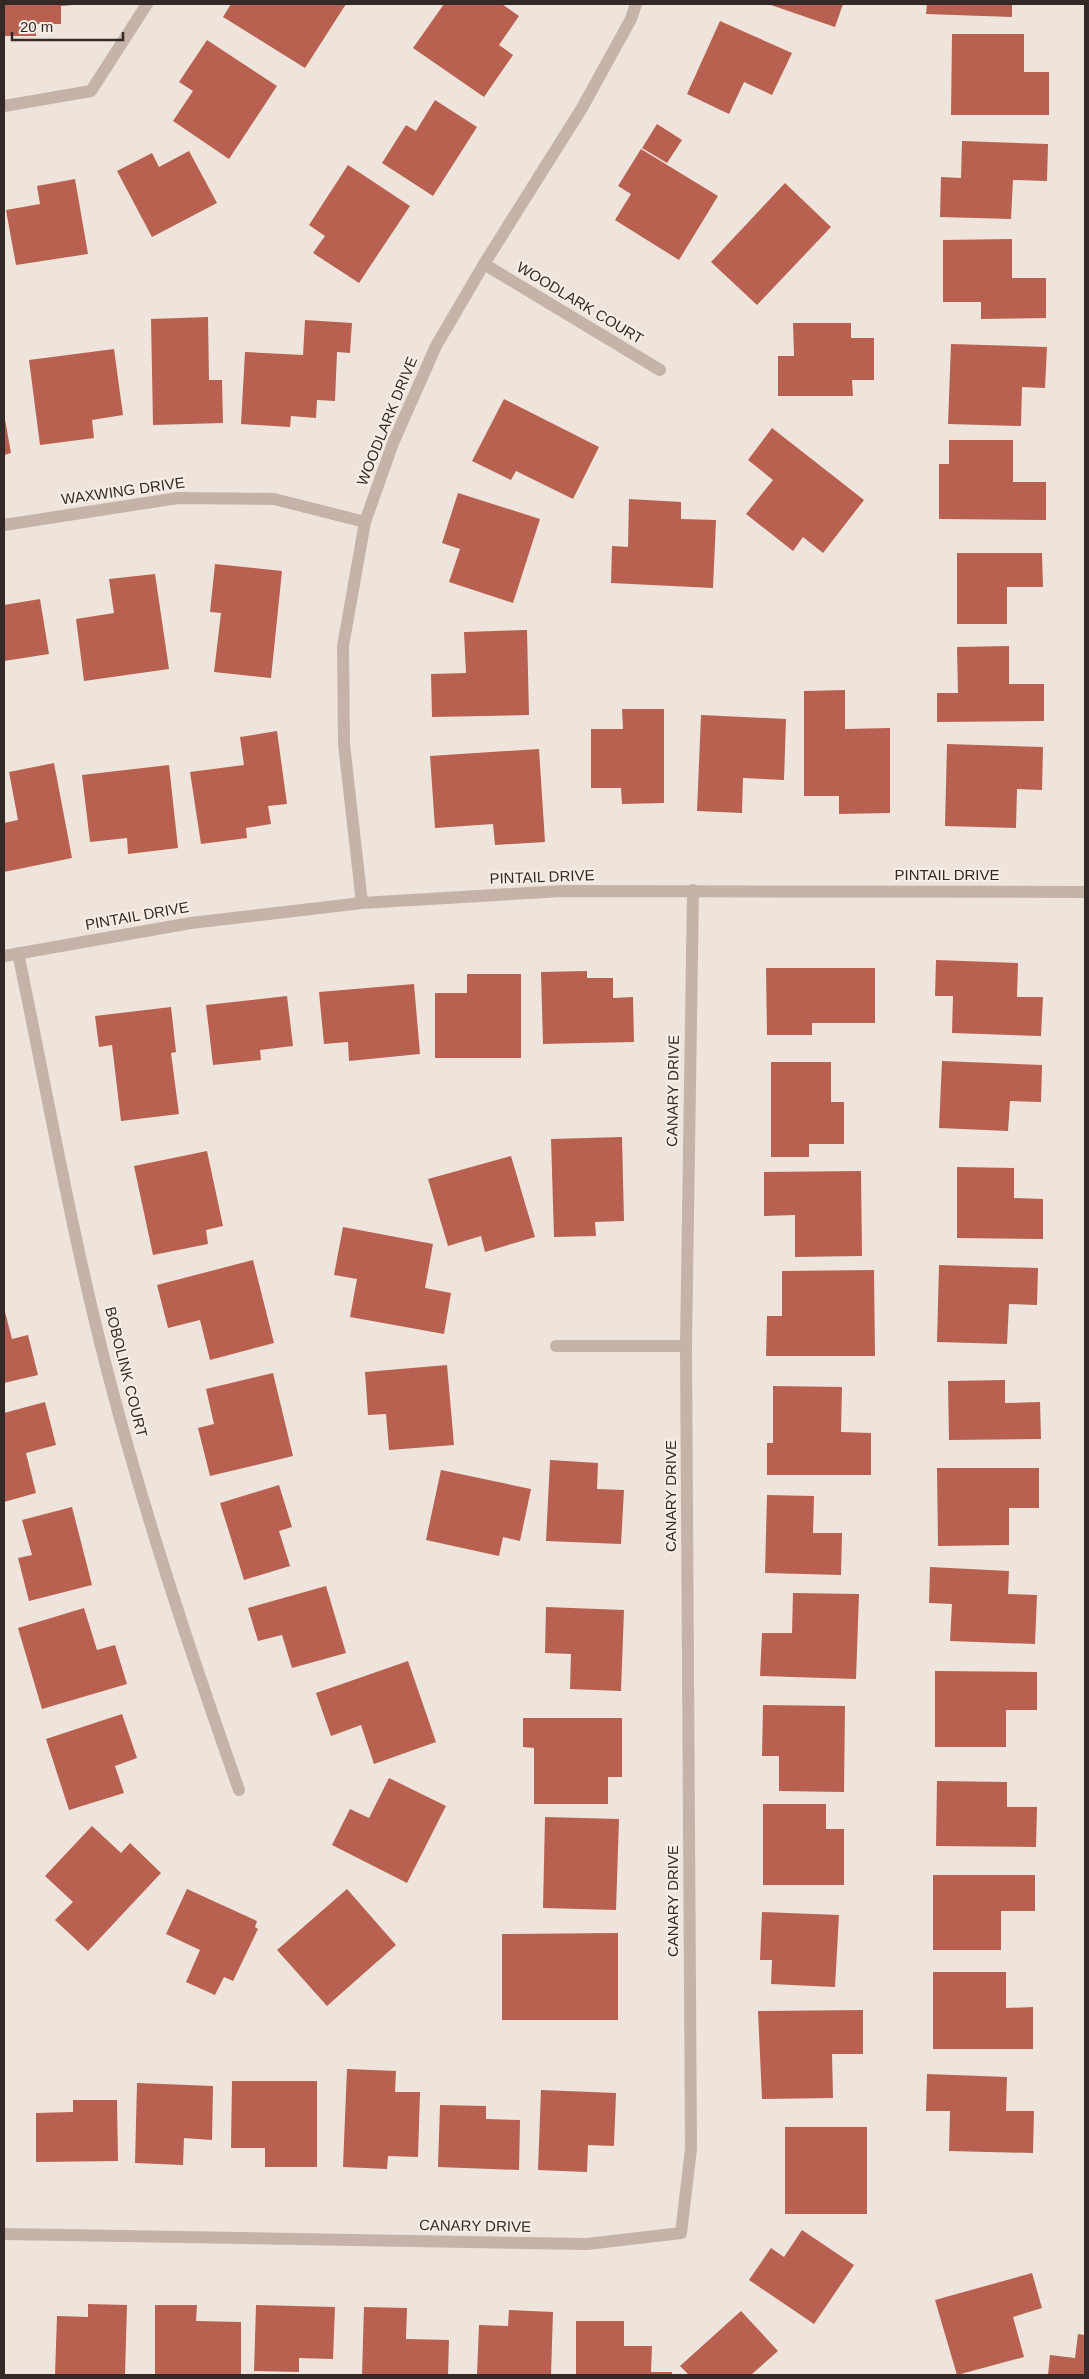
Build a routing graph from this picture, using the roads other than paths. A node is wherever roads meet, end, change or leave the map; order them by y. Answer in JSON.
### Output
{"nodes":[{"id":1,"x":147,"y":4,"type":"edge"},
{"id":2,"x":636,"y":4,"type":"edge"},
{"id":3,"x":4,"y":106,"type":"edge"},
{"id":4,"x":484,"y":264,"type":"junction"},
{"id":5,"x":660,"y":370,"type":"dead end"},
{"id":6,"x":365,"y":522,"type":"junction"},
{"id":7,"x":4,"y":525,"type":"edge"},
{"id":8,"x":692,"y":890,"type":"junction"},
{"id":9,"x":1085,"y":892,"type":"edge"},
{"id":10,"x":362,"y":903,"type":"junction"},
{"id":11,"x":18,"y":953,"type":"junction"},
{"id":12,"x":4,"y":956,"type":"edge"},
{"id":13,"x":556,"y":1346,"type":"dead end"},
{"id":14,"x":686,"y":1346,"type":"junction"},
{"id":15,"x":239,"y":1790,"type":"dead end"},
{"id":16,"x":4,"y":2234,"type":"edge"}],
"edges":[{"from":1,"to":3,"type":"street"},
{"from":2,"to":4,"type":"street","name":"WOODLARK DRIVE"},
{"from":4,"to":5,"type":"street","name":"WOODLARK COURT"},
{"from":4,"to":6,"type":"street","name":"WOODLARK DRIVE"},
{"from":6,"to":7,"type":"street","name":"WAXWING DRIVE"},
{"from":6,"to":10,"type":"street","name":"WOODLARK DRIVE"},
{"from":8,"to":9,"type":"street","name":"PINTAIL DRIVE"},
{"from":8,"to":10,"type":"street","name":"PINTAIL DRIVE"},
{"from":8,"to":14,"type":"street","name":"CANARY DRIVE"},
{"from":10,"to":11,"type":"street","name":"PINTAIL DRIVE"},
{"from":11,"to":12,"type":"street","name":"PINTAIL DRIVE"},
{"from":11,"to":15,"type":"street","name":"BOBOLINK COURT"},
{"from":13,"to":14,"type":"street"},
{"from":14,"to":16,"type":"street","name":"CANARY DRIVE"}]}
